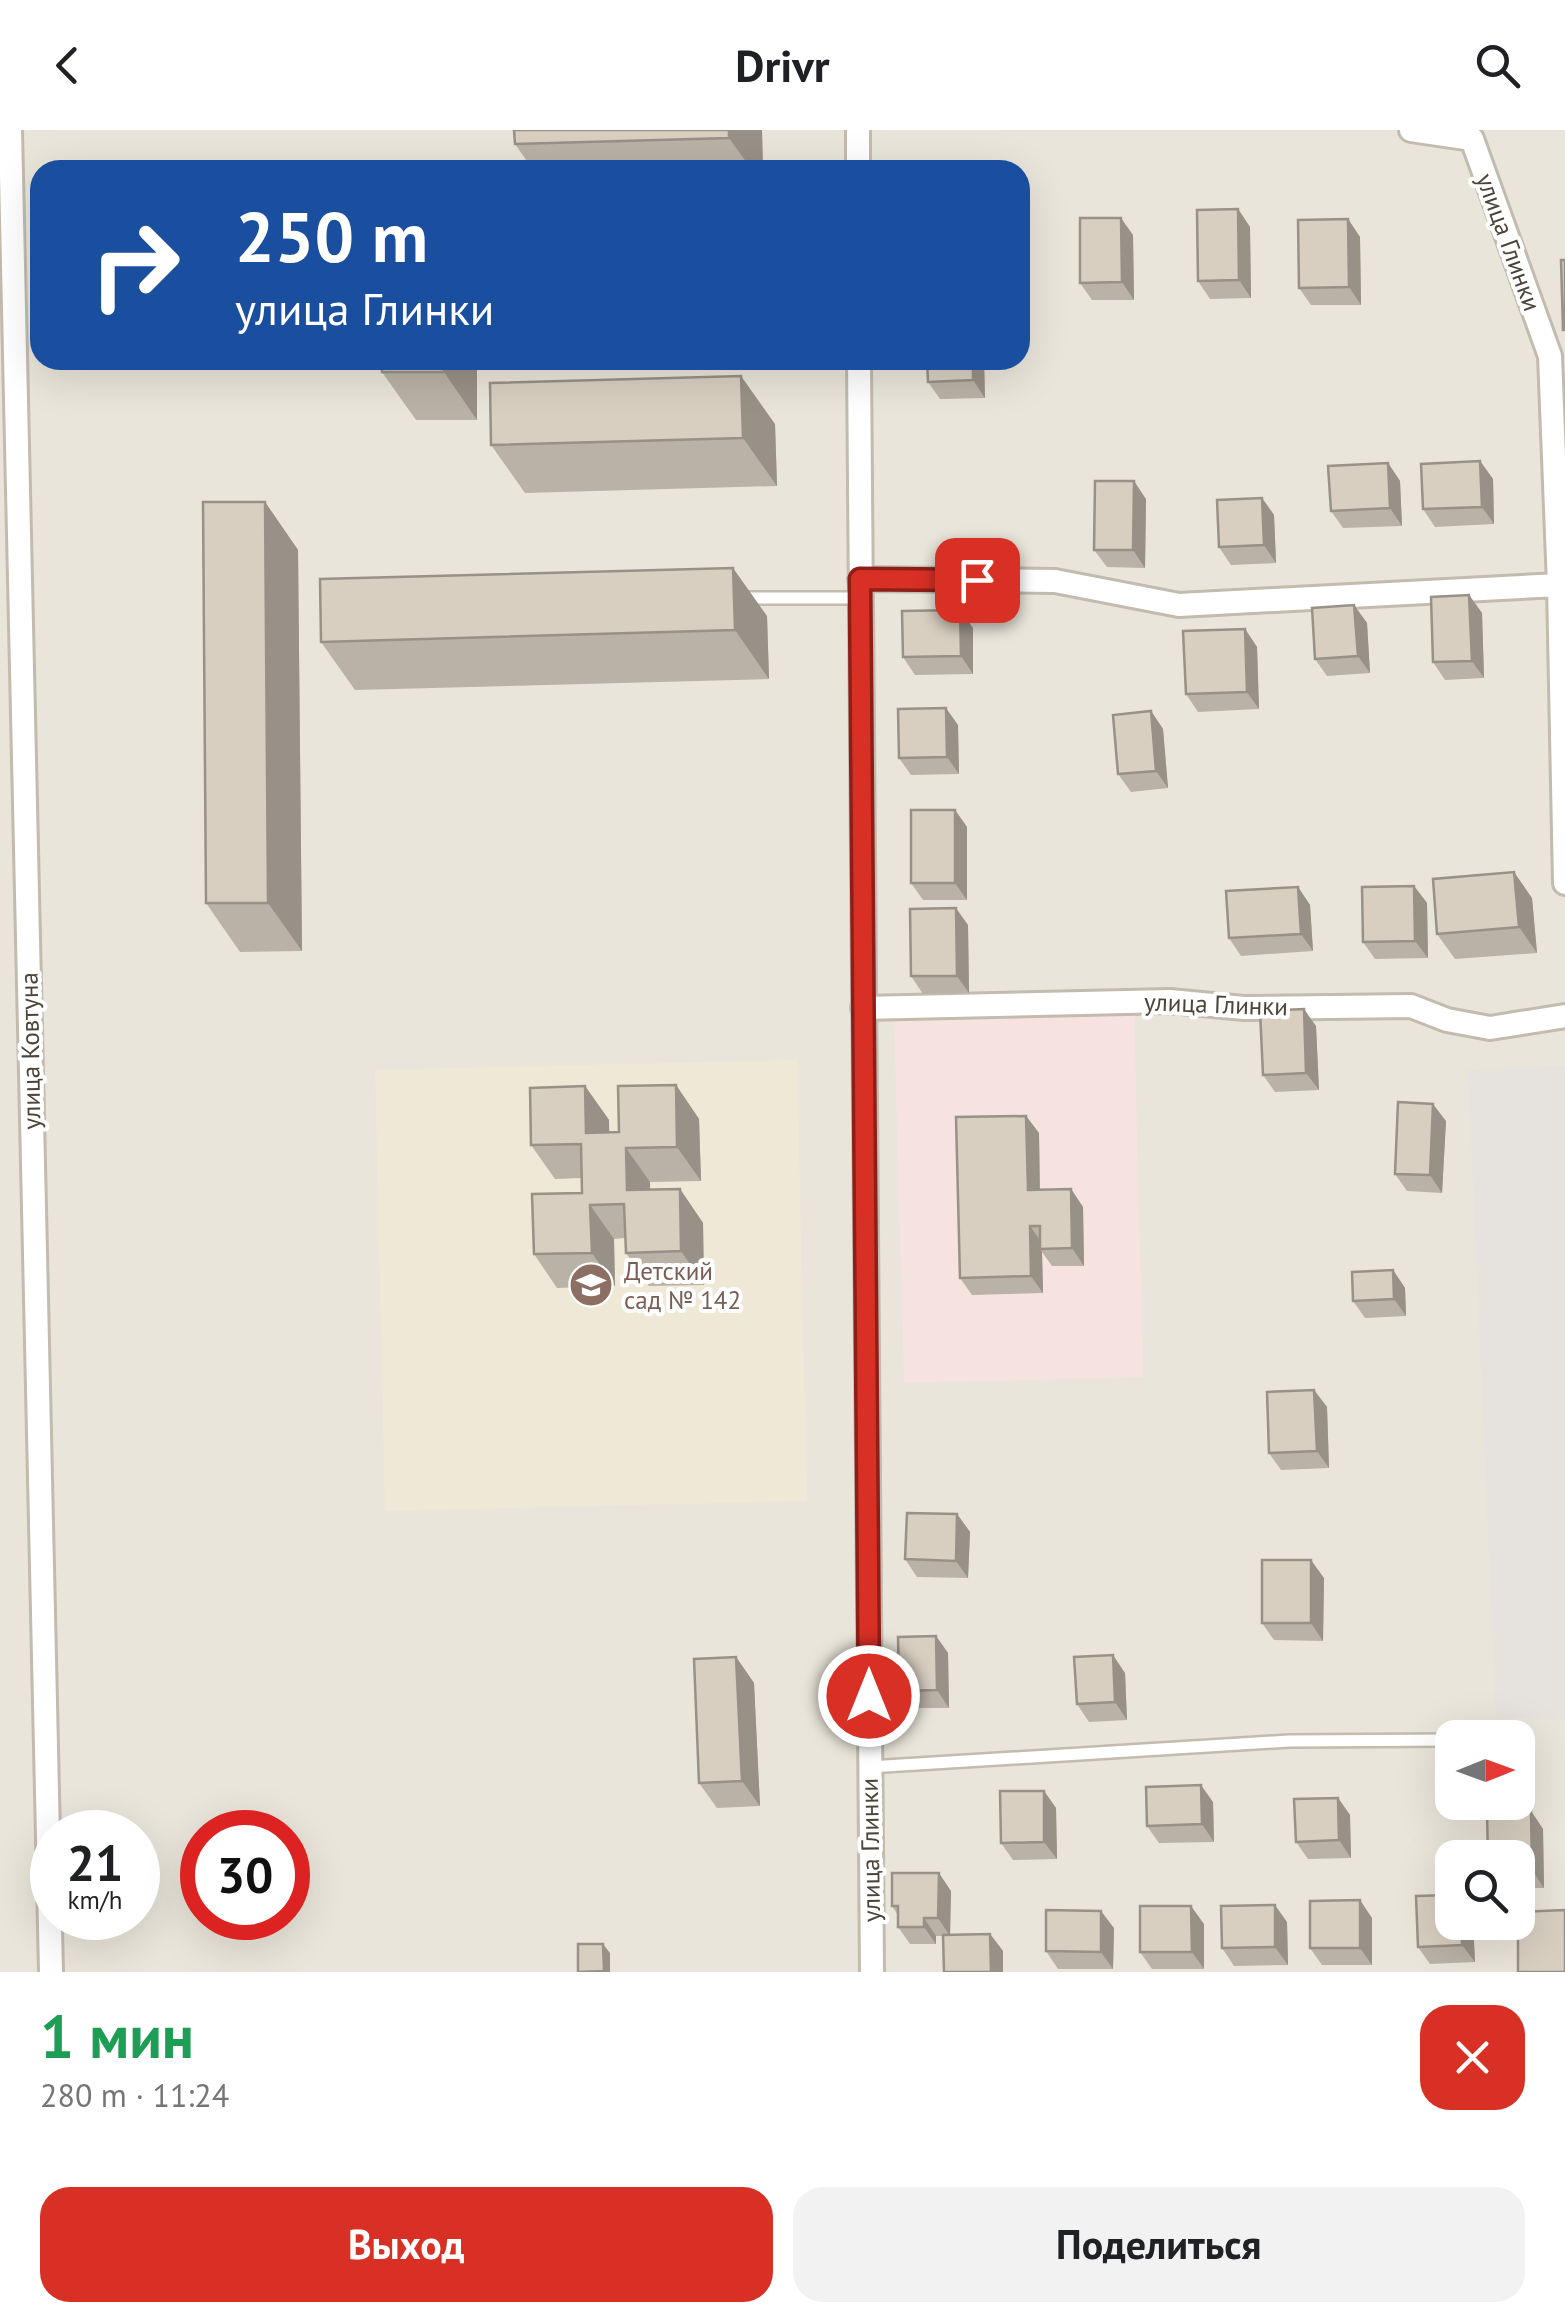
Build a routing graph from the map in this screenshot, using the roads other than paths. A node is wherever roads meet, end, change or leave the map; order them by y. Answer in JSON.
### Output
{"nodes":[{"id":1,"x":10,"y":130,"type":"edge"},
{"id":2,"x":858,"y":130,"type":"edge"},
{"id":3,"x":1411,"y":130,"type":"edge"},
{"id":4,"x":858,"y":160,"type":"edge"},
{"id":5,"x":859,"y":370,"type":"edge"},
{"id":6,"x":1560,"y":584,"type":"junction"},
{"id":7,"x":860,"y":589,"type":"junction"},
{"id":8,"x":724,"y":598,"type":"edge"},
{"id":9,"x":1565,"y":883,"type":"edge"},
{"id":10,"x":862,"y":1008,"type":"junction"},
{"id":11,"x":1565,"y":1016,"type":"edge"},
{"id":12,"x":1435,"y":1740,"type":"edge"},
{"id":13,"x":870,"y":1767,"type":"junction"},
{"id":14,"x":50,"y":1972,"type":"edge"},
{"id":15,"x":872,"y":1972,"type":"edge"}],
"edges":[{"from":1,"to":14,"type":"street","name":"улица Ковтуна"},
{"from":2,"to":4,"type":"street"},
{"from":3,"to":6,"type":"street","name":"улица Глинки"},
{"from":5,"to":7,"type":"street","name":"улица Глинки"},
{"from":6,"to":7,"type":"street"},
{"from":6,"to":9,"type":"street","name":"улица Глинки"},
{"from":7,"to":8,"type":"lane"},
{"from":7,"to":10,"type":"street","name":"улица Глинки"},
{"from":10,"to":11,"type":"street","name":"улица Глинки"},
{"from":10,"to":13,"type":"street","name":"улица Глинки"},
{"from":12,"to":13,"type":"lane"},
{"from":13,"to":15,"type":"street","name":"улица Глинки"}]}
